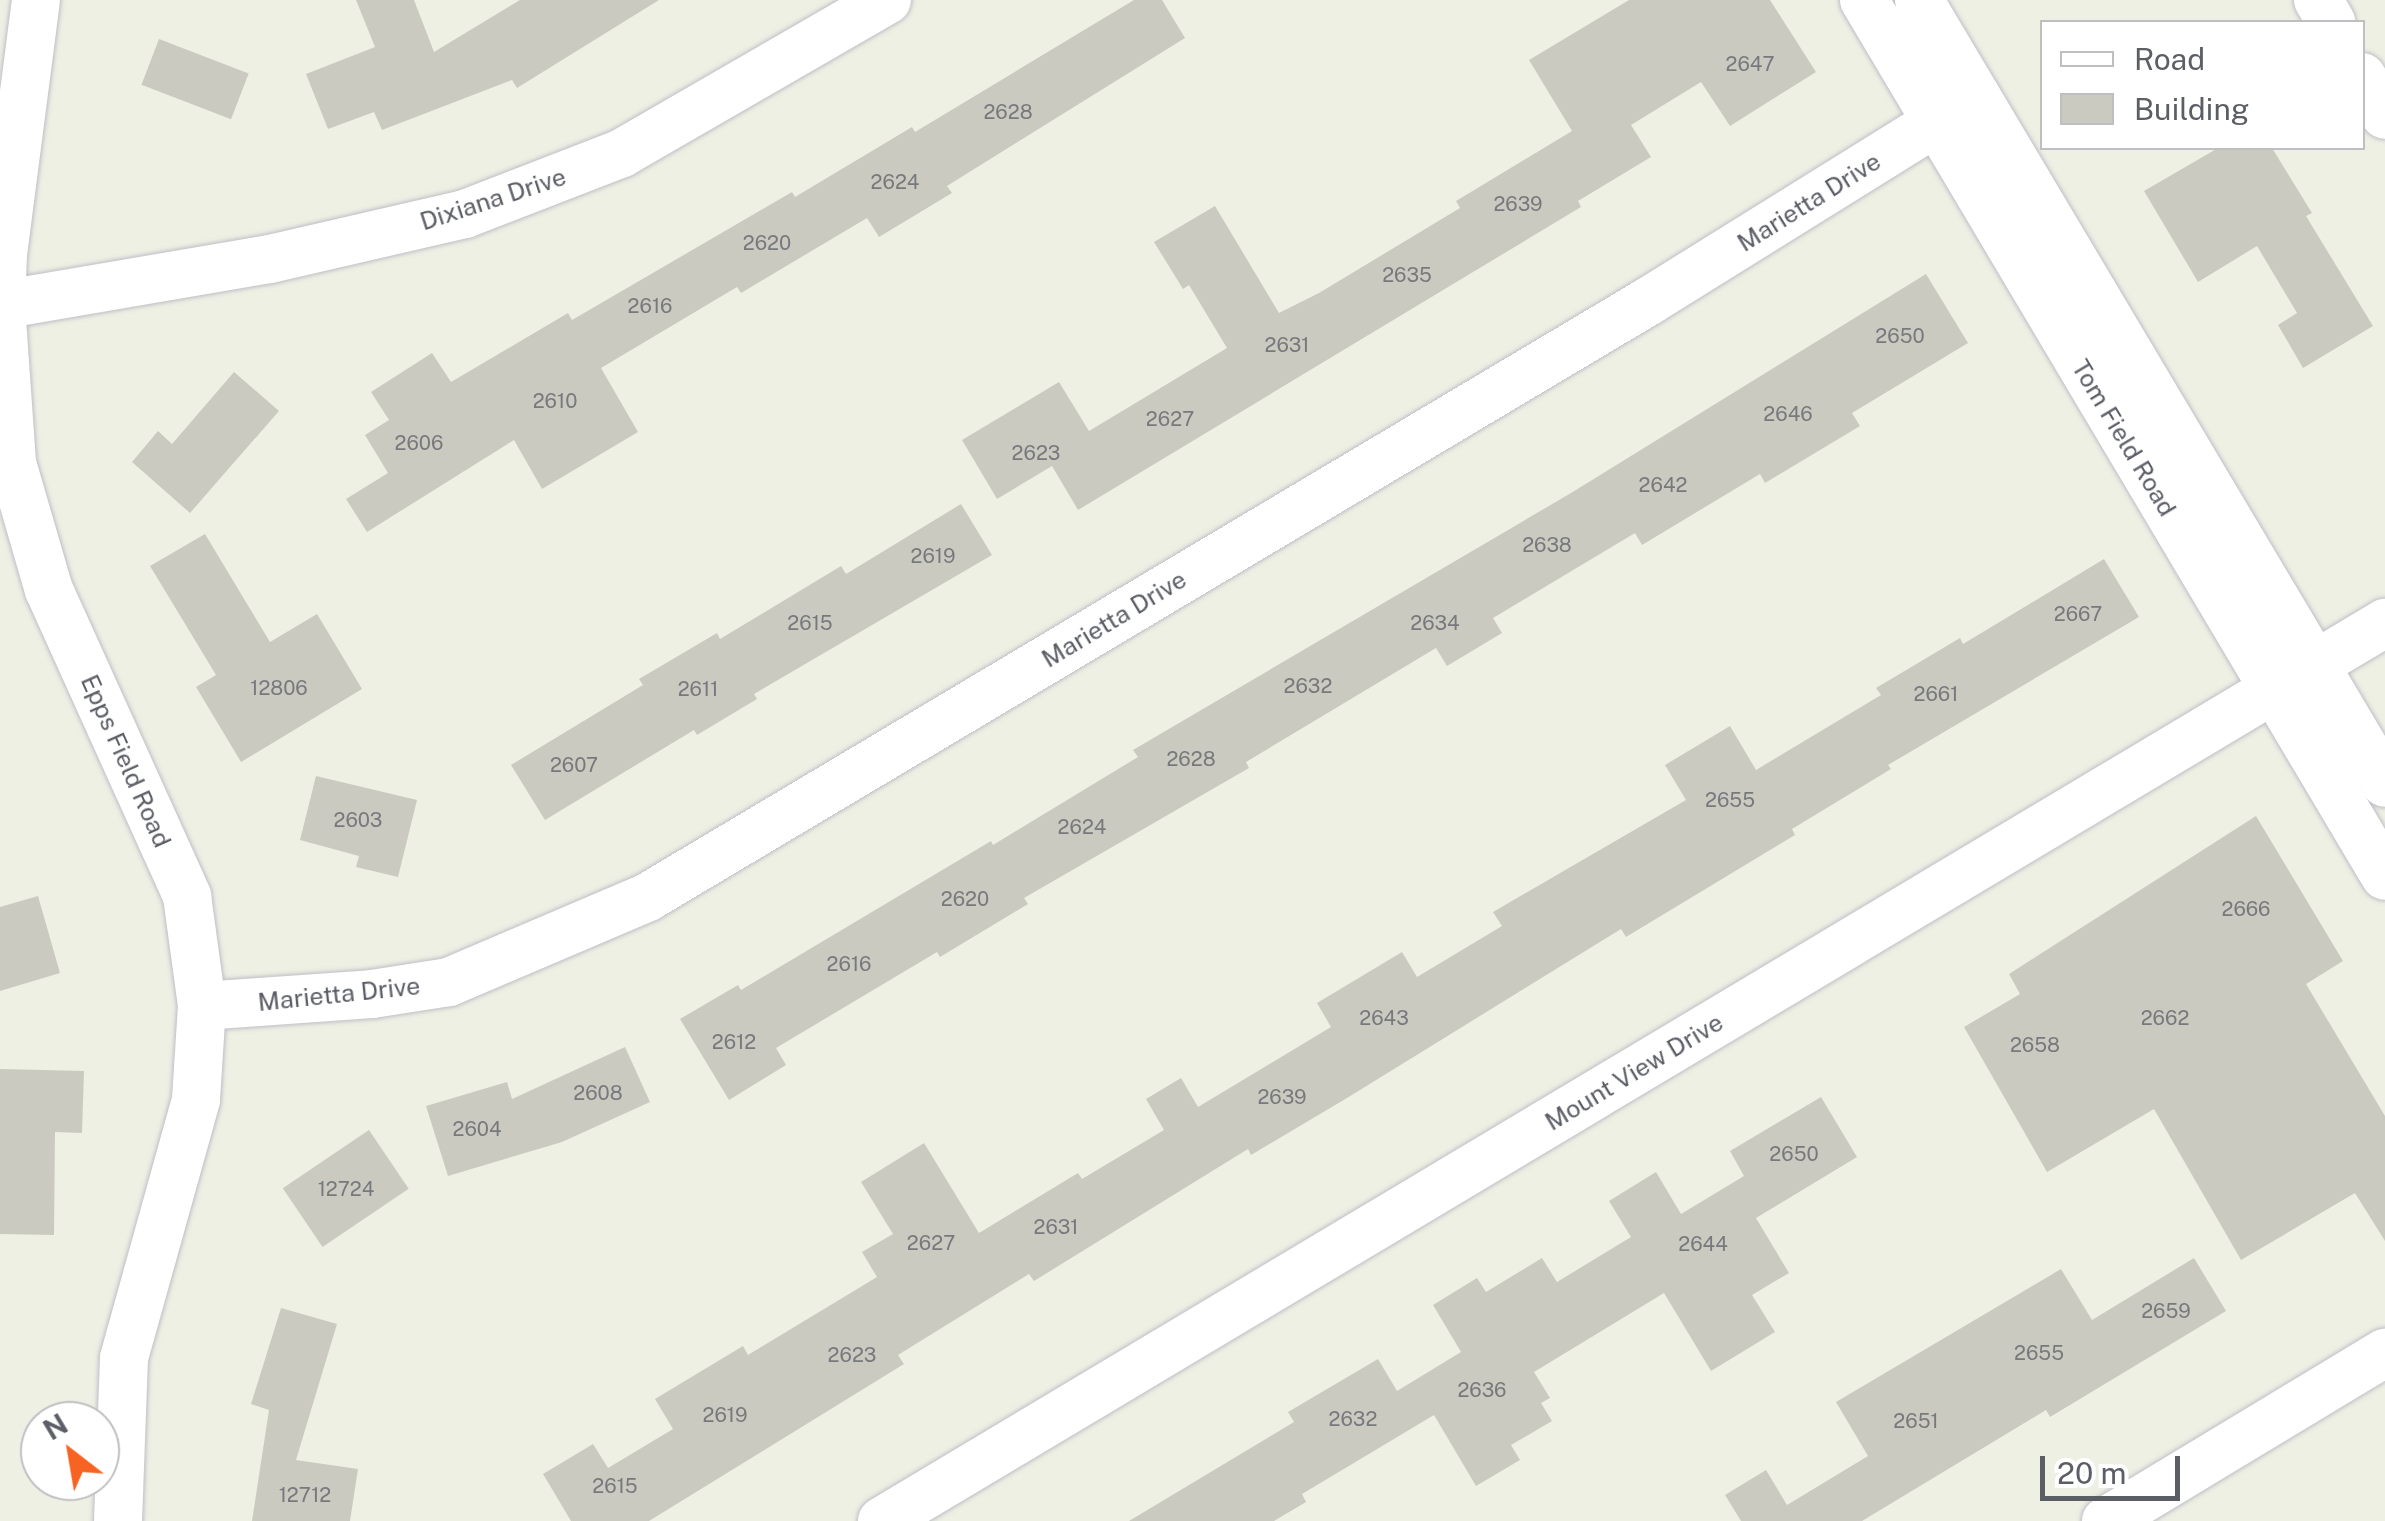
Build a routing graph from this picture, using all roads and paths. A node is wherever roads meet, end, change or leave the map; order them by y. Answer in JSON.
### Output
{"nodes":[{"id":1,"x":36,"y":0,"type":"edge"},
{"id":2,"x":887,"y":0,"type":"edge"},
{"id":3,"x":1864,"y":0,"type":"edge"},
{"id":4,"x":1919,"y":0,"type":"edge"},
{"id":5,"x":2365,"y":82,"type":"edge"},
{"id":6,"x":1977,"y":97,"type":"junction"},
{"id":7,"x":2385,"y":115,"type":"edge"},
{"id":8,"x":1936,"y":122,"type":"junction"},
{"id":9,"x":2,"y":306,"type":"edge"},
{"id":10,"x":2385,"y":623,"type":"edge"},
{"id":11,"x":2315,"y":665,"type":"junction"},
{"id":12,"x":2274,"y":690,"type":"junction"},
{"id":13,"x":2385,"y":784,"type":"edge"},
{"id":14,"x":2385,"y":876,"type":"edge"},
{"id":15,"x":202,"y":1006,"type":"junction"},
{"id":16,"x":2385,"y":1352,"type":"edge"},
{"id":17,"x":118,"y":1521,"type":"edge"},
{"id":18,"x":882,"y":1521,"type":"edge"},
{"id":19,"x":2106,"y":1521,"type":"edge"}],
"edges":[{"from":1,"to":9,"type":"street","name":"Epps Field Road"},
{"from":2,"to":9,"type":"street","name":"Dixiana Drive"},
{"from":3,"to":8,"type":"street","name":"Tom Field Road"},
{"from":4,"to":6,"type":"street","name":"Tom Field Road"},
{"from":5,"to":7,"type":"street"},
{"from":6,"to":8,"type":"street","name":"Marietta Drive"},
{"from":6,"to":11,"type":"street","name":"Tom Field Road"},
{"from":8,"to":12,"type":"street","name":"Tom Field Road"},
{"from":8,"to":15,"type":"street","name":"Marietta Drive"},
{"from":9,"to":15,"type":"street","name":"Epps Field Road"},
{"from":10,"to":11,"type":"street","name":"Mount View Drive"},
{"from":11,"to":12,"type":"street","name":"Mount View Drive"},
{"from":11,"to":13,"type":"street","name":"Tom Field Road"},
{"from":12,"to":14,"type":"street","name":"Tom Field Road"},
{"from":12,"to":18,"type":"street","name":"Mount View Drive"},
{"from":15,"to":17,"type":"street","name":"Epps Field Road"},
{"from":16,"to":19,"type":"street"}]}
